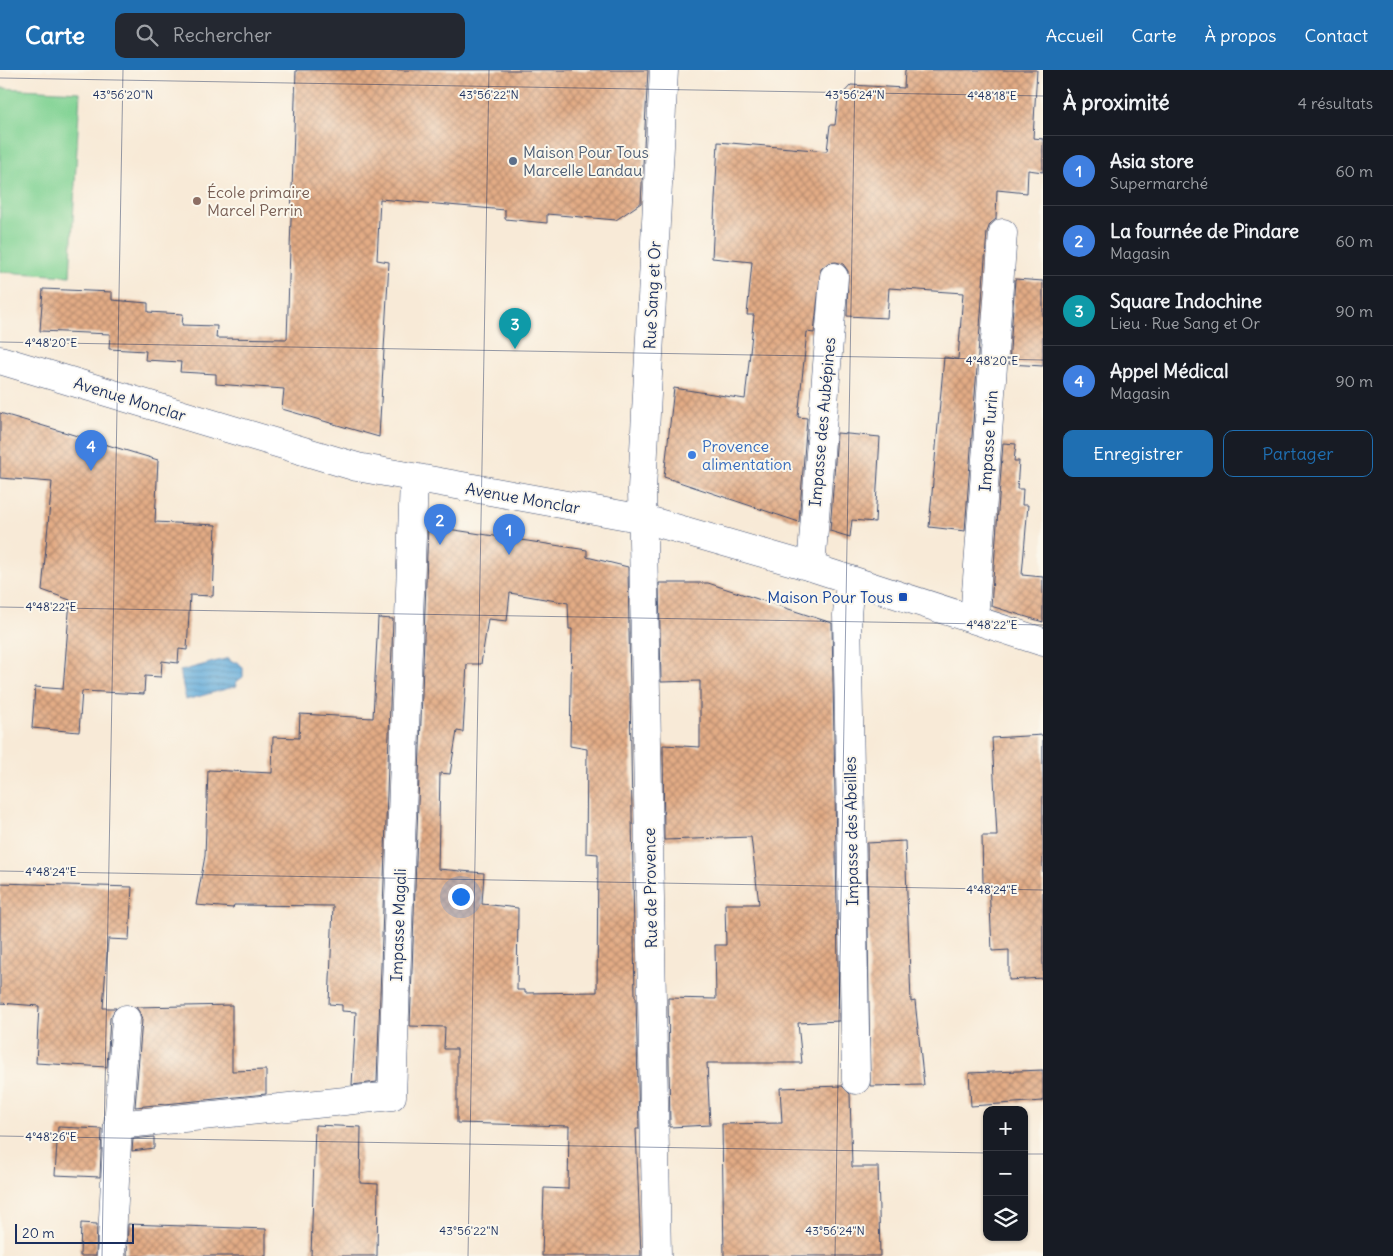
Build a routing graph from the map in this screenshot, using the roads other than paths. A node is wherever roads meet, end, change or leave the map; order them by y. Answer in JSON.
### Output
{"nodes":[{"id":1,"x":664,"y":70,"type":"edge"},
{"id":2,"x":1003,"y":233,"type":"dead end"},
{"id":3,"x":834,"y":277,"type":"dead end"},
{"id":4,"x":0,"y":360,"type":"edge"},
{"id":5,"x":414,"y":479,"type":"junction"},
{"id":6,"x":644,"y":519,"type":"junction"},
{"id":7,"x":811,"y":567,"type":"junction"},
{"id":8,"x":850,"y":582,"type":"junction"},
{"id":9,"x":974,"y":618,"type":"junction"},
{"id":10,"x":1043,"y":642,"type":"edge"},
{"id":11,"x":126,"y":1019,"type":"dead end"},
{"id":12,"x":856,"y":1080,"type":"dead end"},
{"id":13,"x":118,"y":1125,"type":"junction"},
{"id":14,"x":111,"y":1256,"type":"edge"},
{"id":15,"x":657,"y":1256,"type":"edge"}],
"edges":[{"from":1,"to":6,"type":"street","name":"Rue Sang et Or"},
{"from":2,"to":9,"type":"street","name":"Impasse Turin"},
{"from":3,"to":7,"type":"street","name":"Impasse des Aubépines"},
{"from":4,"to":5,"type":"street","name":"Avenue Monclar"},
{"from":5,"to":6,"type":"street","name":"Avenue Monclar"},
{"from":5,"to":13,"type":"street","name":"Impasse Magali"},
{"from":6,"to":7,"type":"street","name":"Avenue Monclar"},
{"from":6,"to":15,"type":"street","name":"Rue de Provence"},
{"from":7,"to":8,"type":"street","name":"Avenue Monclar"},
{"from":8,"to":9,"type":"street","name":"Avenue Monclar"},
{"from":8,"to":12,"type":"street","name":"Impasse des Abeilles"},
{"from":9,"to":10,"type":"street","name":"Avenue Monclar"},
{"from":11,"to":13,"type":"street"},
{"from":13,"to":14,"type":"street"}]}
